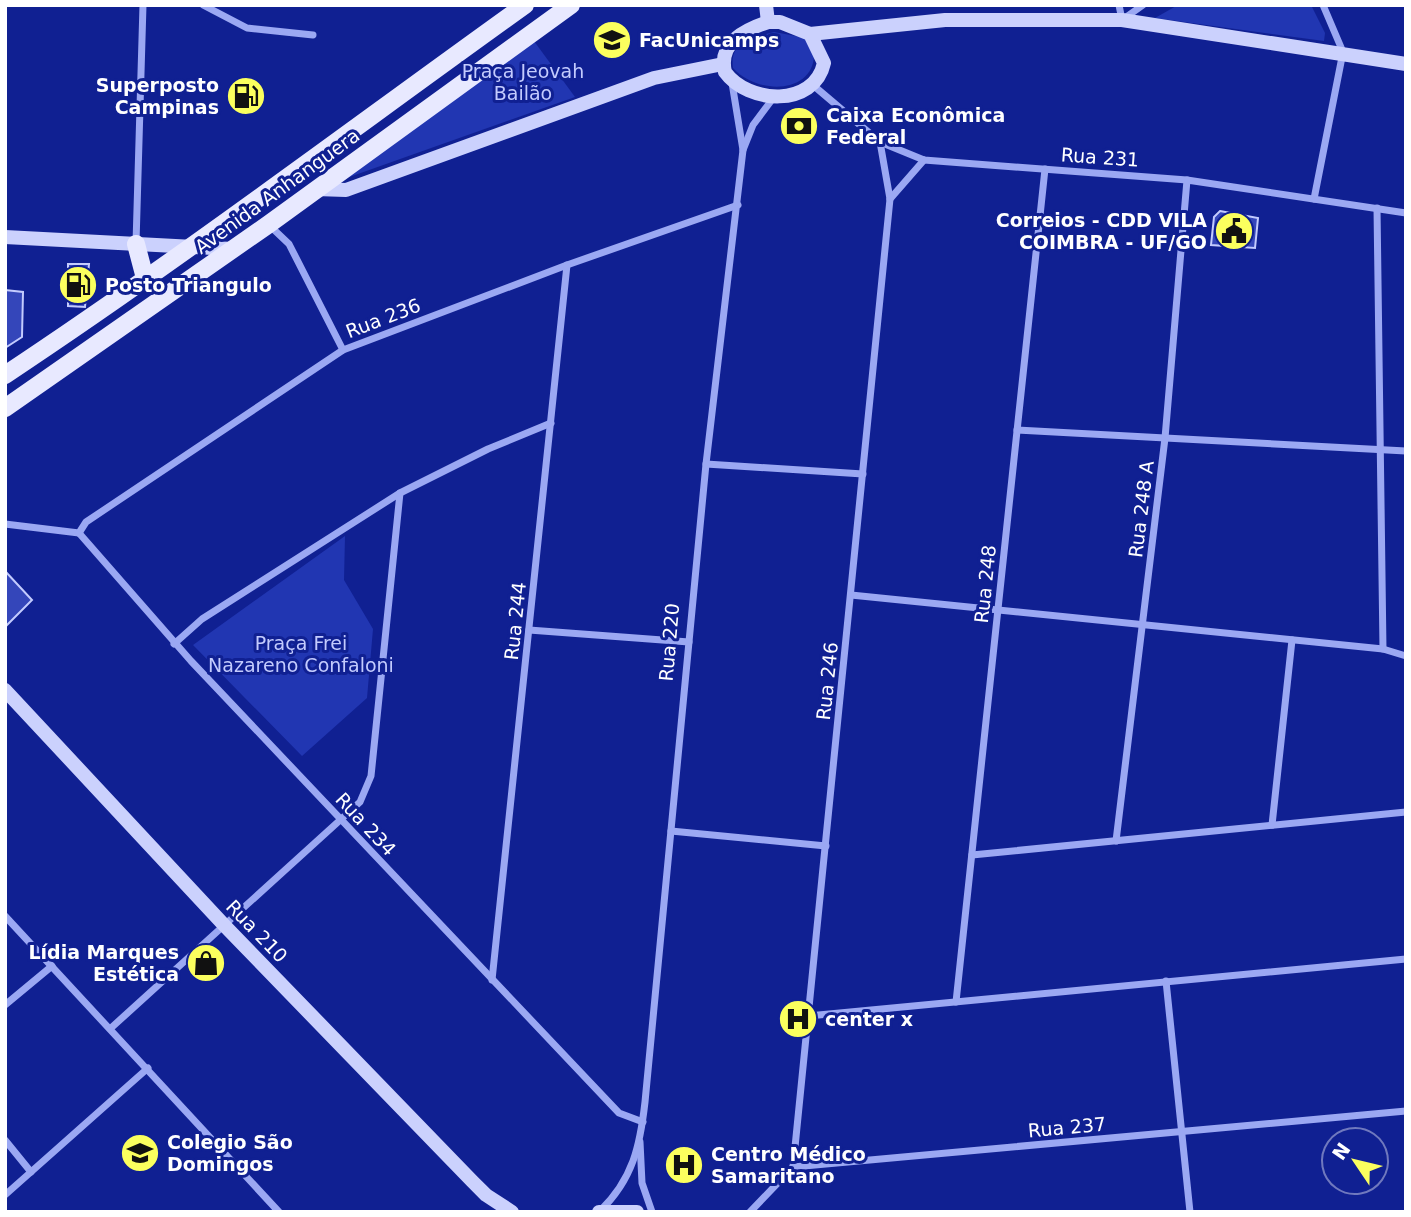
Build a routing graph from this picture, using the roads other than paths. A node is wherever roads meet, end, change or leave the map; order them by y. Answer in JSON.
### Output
{"nodes":[{"id":1,"x":143,"y":5,"type":"edge"},
{"id":2,"x":203,"y":5,"type":"edge"},
{"id":3,"x":525,"y":5,"type":"edge"},
{"id":4,"x":570,"y":5,"type":"edge"},
{"id":5,"x":766,"y":5,"type":"edge"},
{"id":6,"x":1143,"y":5,"type":"edge"},
{"id":7,"x":1322,"y":5,"type":"edge"},
{"id":8,"x":1121,"y":12,"type":"edge"},
{"id":9,"x":768,"y":22,"type":"junction"},
{"id":10,"x":810,"y":34,"type":"junction"},
{"id":11,"x":313,"y":35,"type":"dead end"},
{"id":12,"x":1343,"y":52,"type":"junction"},
{"id":13,"x":723,"y":64,"type":"junction"},
{"id":14,"x":1406,"y":64,"type":"edge"},
{"id":15,"x":731,"y":80,"type":"junction"},
{"id":16,"x":814,"y":86,"type":"junction"},
{"id":17,"x":774,"y":97,"type":"junction"},
{"id":18,"x":880,"y":142,"type":"junction"},
{"id":19,"x":743,"y":150,"type":"junction"},
{"id":20,"x":924,"y":160,"type":"junction"},
{"id":21,"x":1045,"y":169,"type":"junction"},
{"id":22,"x":1187,"y":180,"type":"junction"},
{"id":23,"x":316,"y":189,"type":"junction"},
{"id":24,"x":890,"y":199,"type":"junction"},
{"id":25,"x":1314,"y":199,"type":"junction"},
{"id":26,"x":737,"y":205,"type":"junction"},
{"id":27,"x":1377,"y":208,"type":"junction"},
{"id":28,"x":1406,"y":213,"type":"edge"},
{"id":29,"x":269,"y":224,"type":"junction"},
{"id":30,"x":5,"y":237,"type":"edge"},
{"id":31,"x":136,"y":244,"type":"junction"},
{"id":32,"x":194,"y":248,"type":"junction"},
{"id":33,"x":232,"y":249,"type":"junction"},
{"id":34,"x":567,"y":265,"type":"junction"},
{"id":35,"x":146,"y":282,"type":"junction"},
{"id":36,"x":343,"y":350,"type":"junction"},
{"id":37,"x":5,"y":375,"type":"edge"},
{"id":38,"x":5,"y":408,"type":"edge"},
{"id":39,"x":551,"y":423,"type":"junction"},
{"id":40,"x":1017,"y":430,"type":"junction"},
{"id":41,"x":1166,"y":438,"type":"junction"},
{"id":42,"x":1380,"y":449,"type":"junction"},
{"id":43,"x":1406,"y":451,"type":"edge"},
{"id":44,"x":706,"y":464,"type":"junction"},
{"id":45,"x":863,"y":474,"type":"junction"},
{"id":46,"x":401,"y":493,"type":"junction"},
{"id":47,"x":5,"y":524,"type":"edge"},
{"id":48,"x":79,"y":533,"type":"junction"},
{"id":49,"x":852,"y":595,"type":"junction"},
{"id":50,"x":998,"y":610,"type":"junction"},
{"id":51,"x":1142,"y":625,"type":"junction"},
{"id":52,"x":529,"y":630,"type":"junction"},
{"id":53,"x":1292,"y":640,"type":"junction"},
{"id":54,"x":689,"y":642,"type":"junction"},
{"id":55,"x":174,"y":644,"type":"junction"},
{"id":56,"x":1383,"y":649,"type":"junction"},
{"id":57,"x":1406,"y":656,"type":"edge"},
{"id":58,"x":5,"y":690,"type":"edge"},
{"id":59,"x":1406,"y":812,"type":"edge"},
{"id":60,"x":340,"y":820,"type":"junction"},
{"id":61,"x":1272,"y":825,"type":"junction"},
{"id":62,"x":671,"y":831,"type":"junction"},
{"id":63,"x":1115,"y":841,"type":"junction"},
{"id":64,"x":826,"y":846,"type":"junction"},
{"id":65,"x":972,"y":855,"type":"junction"},
{"id":66,"x":5,"y":916,"type":"edge"},
{"id":67,"x":224,"y":925,"type":"junction"},
{"id":68,"x":1406,"y":959,"type":"edge"},
{"id":69,"x":52,"y":966,"type":"junction"},
{"id":70,"x":492,"y":980,"type":"junction"},
{"id":71,"x":1166,"y":981,"type":"junction"},
{"id":72,"x":956,"y":1002,"type":"junction"},
{"id":73,"x":5,"y":1006,"type":"edge"},
{"id":74,"x":808,"y":1016,"type":"junction"},
{"id":75,"x":111,"y":1028,"type":"junction"},
{"id":76,"x":148,"y":1068,"type":"junction"},
{"id":77,"x":1406,"y":1111,"type":"edge"},
{"id":78,"x":643,"y":1122,"type":"junction"},
{"id":79,"x":1182,"y":1133,"type":"junction"},
{"id":80,"x":640,"y":1138,"type":"junction"},
{"id":81,"x":5,"y":1140,"type":"edge"},
{"id":82,"x":793,"y":1167,"type":"junction"},
{"id":83,"x":32,"y":1172,"type":"junction"},
{"id":84,"x":5,"y":1195,"type":"edge"},
{"id":85,"x":486,"y":1195,"type":"junction"},
{"id":86,"x":279,"y":1212,"type":"edge"},
{"id":87,"x":493,"y":1212,"type":"edge"},
{"id":88,"x":512,"y":1212,"type":"edge"},
{"id":89,"x":600,"y":1212,"type":"edge"},
{"id":90,"x":637,"y":1212,"type":"edge"},
{"id":91,"x":652,"y":1212,"type":"edge"},
{"id":92,"x":750,"y":1212,"type":"edge"},
{"id":93,"x":1190,"y":1212,"type":"edge"}],
"edges":[{"from":1,"to":31,"type":"street"},
{"from":2,"to":11,"type":"street"},
{"from":3,"to":32,"type":"main road","name":"Avenida Anhanguera"},
{"from":4,"to":23,"type":"main road","name":"Avenida Anhanguera"},
{"from":5,"to":9,"type":"street"},
{"from":6,"to":8,"type":"street"},
{"from":7,"to":12,"type":"street"},
{"from":8,"to":10,"type":"street"},
{"from":8,"to":12,"type":"street"},
{"from":9,"to":10,"type":"street"},
{"from":9,"to":13,"type":"street"},
{"from":10,"to":16,"type":"street"},
{"from":12,"to":14,"type":"street"},
{"from":12,"to":25,"type":"street"},
{"from":13,"to":15,"type":"street"},
{"from":13,"to":23,"type":"street"},
{"from":15,"to":17,"type":"street"},
{"from":15,"to":19,"type":"street","name":"Rua 220"},
{"from":16,"to":17,"type":"street"},
{"from":16,"to":18,"type":"street","name":"Rua 231"},
{"from":17,"to":19,"type":"street","name":"Rua 220"},
{"from":18,"to":20,"type":"street","name":"Rua 231"},
{"from":18,"to":24,"type":"street","name":"Rua 246"},
{"from":19,"to":26,"type":"street","name":"Rua 220"},
{"from":20,"to":21,"type":"street","name":"Rua 231"},
{"from":20,"to":24,"type":"street"},
{"from":21,"to":22,"type":"street","name":"Rua 231"},
{"from":21,"to":40,"type":"street","name":"Rua 248"},
{"from":22,"to":25,"type":"street","name":"Rua 231"},
{"from":22,"to":41,"type":"street","name":"Rua 248 A"},
{"from":23,"to":29,"type":"main road","name":"Avenida Anhanguera"},
{"from":24,"to":45,"type":"street","name":"Rua 246"},
{"from":25,"to":27,"type":"street","name":"Rua 231"},
{"from":26,"to":34,"type":"street","name":"Rua 236"},
{"from":26,"to":44,"type":"street","name":"Rua 220"},
{"from":27,"to":28,"type":"street","name":"Rua 231"},
{"from":27,"to":42,"type":"street"},
{"from":29,"to":33,"type":"main road","name":"Avenida Anhanguera"},
{"from":29,"to":36,"type":"street"},
{"from":30,"to":31,"type":"street"},
{"from":31,"to":32,"type":"street"},
{"from":31,"to":35,"type":"main road"},
{"from":32,"to":33,"type":"street"},
{"from":32,"to":35,"type":"main road","name":"Avenida Anhanguera"},
{"from":33,"to":38,"type":"main road","name":"Avenida Anhanguera"},
{"from":34,"to":36,"type":"street","name":"Rua 236"},
{"from":34,"to":39,"type":"street","name":"Rua 244"},
{"from":35,"to":37,"type":"main road","name":"Avenida Anhanguera"},
{"from":36,"to":48,"type":"street","name":"Rua 236"},
{"from":39,"to":46,"type":"street"},
{"from":39,"to":52,"type":"street","name":"Rua 244"},
{"from":40,"to":41,"type":"street"},
{"from":40,"to":50,"type":"street","name":"Rua 248"},
{"from":41,"to":42,"type":"street"},
{"from":41,"to":51,"type":"street","name":"Rua 248 A"},
{"from":42,"to":43,"type":"street"},
{"from":42,"to":56,"type":"street"},
{"from":44,"to":45,"type":"street"},
{"from":44,"to":54,"type":"street","name":"Rua 220"},
{"from":45,"to":49,"type":"street","name":"Rua 246"},
{"from":46,"to":55,"type":"street"},
{"from":46,"to":60,"type":"street"},
{"from":47,"to":48,"type":"street"},
{"from":48,"to":55,"type":"street","name":"Rua 234"},
{"from":49,"to":50,"type":"street"},
{"from":49,"to":64,"type":"street","name":"Rua 246"},
{"from":50,"to":51,"type":"street"},
{"from":50,"to":65,"type":"street","name":"Rua 248"},
{"from":51,"to":53,"type":"street"},
{"from":51,"to":63,"type":"street","name":"Rua 248 A"},
{"from":52,"to":54,"type":"street"},
{"from":52,"to":70,"type":"street","name":"Rua 244"},
{"from":53,"to":56,"type":"street"},
{"from":53,"to":61,"type":"street"},
{"from":54,"to":62,"type":"street","name":"Rua 220"},
{"from":55,"to":60,"type":"street","name":"Rua 234"},
{"from":56,"to":57,"type":"street"},
{"from":58,"to":67,"type":"street","name":"Rua 210"},
{"from":59,"to":61,"type":"street"},
{"from":60,"to":67,"type":"street"},
{"from":60,"to":70,"type":"street","name":"Rua 234"},
{"from":61,"to":63,"type":"street"},
{"from":62,"to":64,"type":"street"},
{"from":62,"to":78,"type":"street","name":"Rua 220"},
{"from":63,"to":65,"type":"street"},
{"from":64,"to":74,"type":"street","name":"Rua 246"},
{"from":65,"to":72,"type":"street","name":"Rua 248"},
{"from":66,"to":69,"type":"street"},
{"from":67,"to":75,"type":"street"},
{"from":67,"to":85,"type":"street","name":"Rua 210"},
{"from":68,"to":71,"type":"street"},
{"from":69,"to":73,"type":"street"},
{"from":69,"to":75,"type":"street"},
{"from":70,"to":78,"type":"street","name":"Rua 234"},
{"from":71,"to":72,"type":"street"},
{"from":71,"to":79,"type":"street"},
{"from":72,"to":74,"type":"street"},
{"from":74,"to":82,"type":"street","name":"Rua 246"},
{"from":75,"to":76,"type":"street"},
{"from":76,"to":83,"type":"street"},
{"from":76,"to":86,"type":"street"},
{"from":77,"to":79,"type":"street","name":"Rua 237"},
{"from":78,"to":80,"type":"street","name":"Rua 220"},
{"from":79,"to":82,"type":"street","name":"Rua 237"},
{"from":79,"to":93,"type":"street"},
{"from":80,"to":89,"type":"street","name":"Rua 220"},
{"from":80,"to":91,"type":"street","name":"Rua 220"},
{"from":81,"to":83,"type":"street"},
{"from":82,"to":92,"type":"street"},
{"from":83,"to":84,"type":"street"},
{"from":85,"to":87,"type":"street","name":"Rua 210"},
{"from":85,"to":88,"type":"street","name":"Rua 210"},
{"from":89,"to":90,"type":"street"}]}
